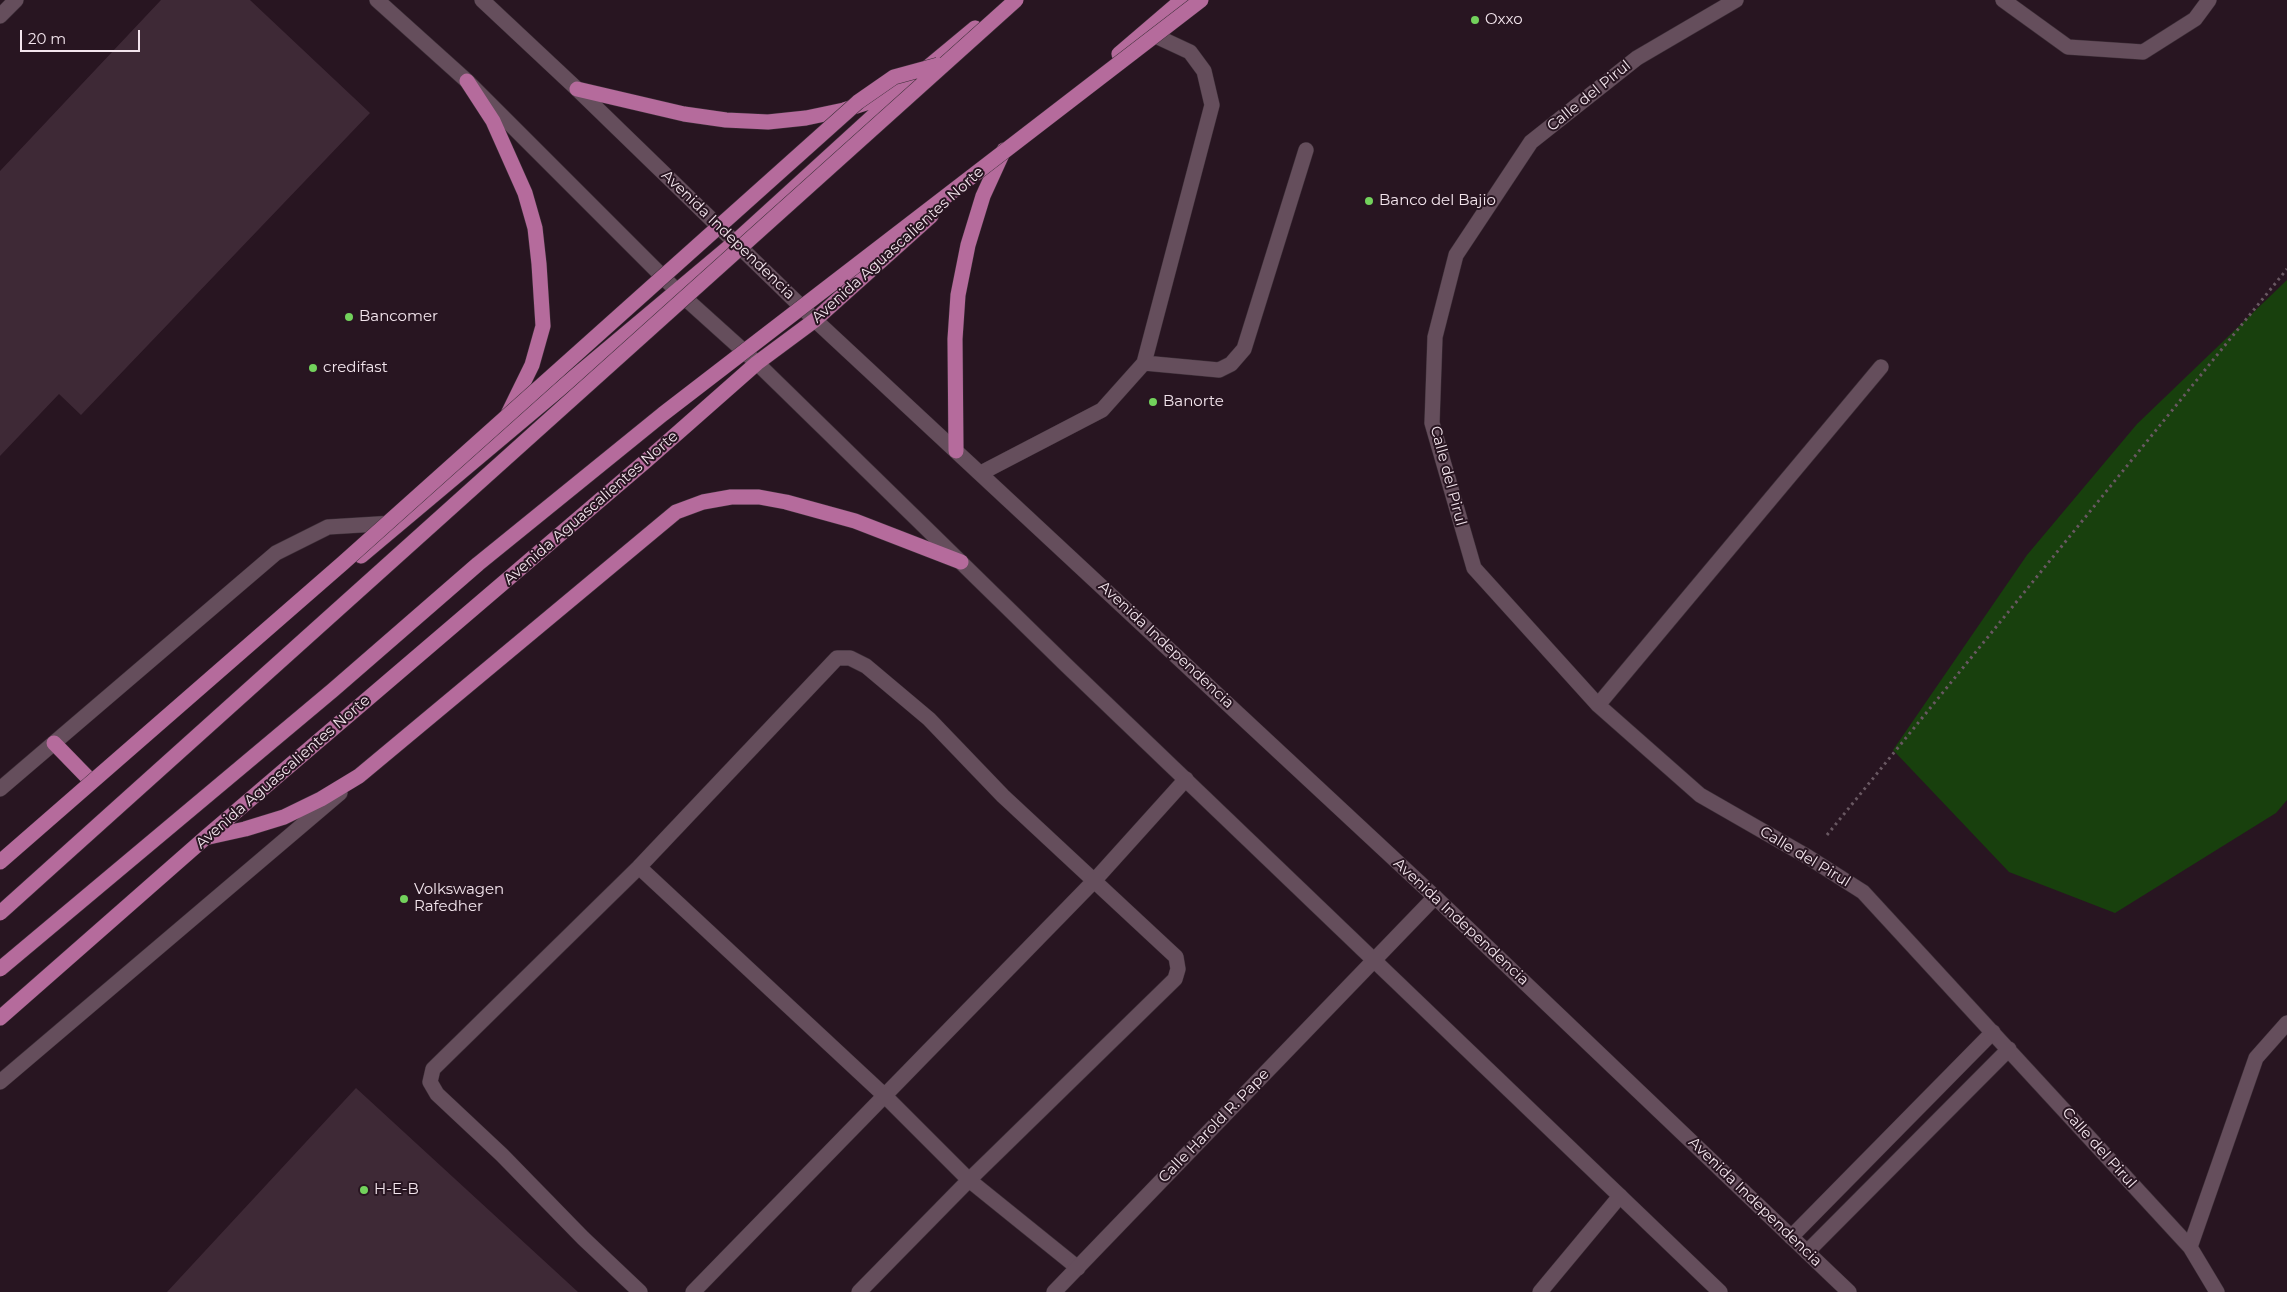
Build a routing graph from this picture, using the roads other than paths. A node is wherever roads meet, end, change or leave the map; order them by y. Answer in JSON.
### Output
{"nodes":[{"id":1,"x":16,"y":0,"type":"edge"},
{"id":2,"x":377,"y":0,"type":"edge"},
{"id":3,"x":482,"y":0,"type":"edge"},
{"id":4,"x":1007,"y":0,"type":"edge"},
{"id":5,"x":1016,"y":0,"type":"edge"},
{"id":6,"x":1182,"y":0,"type":"edge"},
{"id":7,"x":1201,"y":0,"type":"edge"},
{"id":8,"x":1736,"y":0,"type":"edge"},
{"id":9,"x":2003,"y":0,"type":"edge"},
{"id":10,"x":2209,"y":0,"type":"edge"},
{"id":11,"x":0,"y":16,"type":"edge"},
{"id":12,"x":1147,"y":32,"type":"junction"},
{"id":13,"x":942,"y":64,"type":"junction"},
{"id":14,"x":916,"y":78,"type":"junction"},
{"id":15,"x":467,"y":81,"type":"junction"},
{"id":16,"x":578,"y":89,"type":"junction"},
{"id":17,"x":1004,"y":150,"type":"junction"},
{"id":18,"x":1306,"y":150,"type":"dead end"},
{"id":19,"x":736,"y":242,"type":"junction"},
{"id":20,"x":676,"y":290,"type":"junction"},
{"id":21,"x":815,"y":320,"type":"junction"},
{"id":22,"x":757,"y":363,"type":"junction"},
{"id":23,"x":1144,"y":363,"type":"junction"},
{"id":24,"x":1880,"y":367,"type":"dead end"},
{"id":25,"x":956,"y":451,"type":"junction"},
{"id":26,"x":466,"y":468,"type":"junction"},
{"id":27,"x":980,"y":473,"type":"junction"},
{"id":28,"x":401,"y":523,"type":"junction"},
{"id":29,"x":961,"y":562,"type":"junction"},
{"id":30,"x":1598,"y":705,"type":"junction"},
{"id":31,"x":54,"y":743,"type":"junction"},
{"id":32,"x":359,"y":776,"type":"junction"},
{"id":33,"x":1186,"y":779,"type":"junction"},
{"id":34,"x":91,"y":781,"type":"junction"},
{"id":35,"x":0,"y":789,"type":"edge"},
{"id":36,"x":205,"y":838,"type":"junction"},
{"id":37,"x":0,"y":861,"type":"edge"},
{"id":38,"x":639,"y":867,"type":"junction"},
{"id":39,"x":1094,"y":881,"type":"junction"},
{"id":40,"x":1435,"y":897,"type":"junction"},
{"id":41,"x":0,"y":913,"type":"edge"},
{"id":42,"x":1375,"y":960,"type":"junction"},
{"id":43,"x":0,"y":969,"type":"edge"},
{"id":44,"x":0,"y":1018,"type":"edge"},
{"id":45,"x":2287,"y":1023,"type":"edge"},
{"id":46,"x":1993,"y":1032,"type":"junction"},
{"id":47,"x":2008,"y":1049,"type":"junction"},
{"id":48,"x":0,"y":1082,"type":"edge"},
{"id":49,"x":885,"y":1096,"type":"junction"},
{"id":50,"x":970,"y":1180,"type":"junction"},
{"id":51,"x":1620,"y":1196,"type":"junction"},
{"id":52,"x":1791,"y":1237,"type":"junction"},
{"id":53,"x":2190,"y":1247,"type":"junction"},
{"id":54,"x":1807,"y":1252,"type":"junction"},
{"id":55,"x":1078,"y":1268,"type":"junction"},
{"id":56,"x":640,"y":1292,"type":"edge"},
{"id":57,"x":693,"y":1292,"type":"edge"},
{"id":58,"x":859,"y":1292,"type":"edge"},
{"id":59,"x":1054,"y":1292,"type":"edge"},
{"id":60,"x":1540,"y":1292,"type":"edge"},
{"id":61,"x":1720,"y":1292,"type":"edge"},
{"id":62,"x":1849,"y":1292,"type":"edge"},
{"id":63,"x":2218,"y":1292,"type":"edge"}],
"edges":[{"from":1,"to":11,"type":"street"},
{"from":2,"to":15,"type":"street"},
{"from":3,"to":16,"type":"street","name":"Avenida Independencia"},
{"from":4,"to":14,"type":"main road"},
{"from":5,"to":13,"type":"main road","bridge":true},
{"from":6,"to":12,"type":"main road","name":"Avenida Aguascalientes Norte"},
{"from":7,"to":43,"type":"main road","bridge":true},
{"from":8,"to":30,"type":"street","name":"Calle del Pirul"},
{"from":9,"to":10,"type":"street"},
{"from":12,"to":17,"type":"main road","name":"Avenida Aguascalientes Norte"},
{"from":12,"to":23,"type":"street"},
{"from":13,"to":37,"type":"main road","bridge":true},
{"from":13,"to":41,"type":"main road","bridge":true},
{"from":14,"to":16,"type":"main road"},
{"from":14,"to":19,"type":"main road"},
{"from":15,"to":20,"type":"street"},
{"from":15,"to":26,"type":"main road"},
{"from":16,"to":19,"type":"street","name":"Avenida Independencia"},
{"from":17,"to":21,"type":"main road","name":"Avenida Aguascalientes Norte"},
{"from":17,"to":25,"type":"main road"},
{"from":18,"to":23,"type":"street"},
{"from":19,"to":20,"type":"main road"},
{"from":19,"to":21,"type":"street","name":"Avenida Independencia"},
{"from":20,"to":22,"type":"street"},
{"from":20,"to":26,"type":"main road"},
{"from":21,"to":22,"type":"main road","name":"Avenida Aguascalientes Norte"},
{"from":21,"to":25,"type":"street","name":"Avenida Independencia"},
{"from":22,"to":29,"type":"street"},
{"from":22,"to":36,"type":"main road","name":"Avenida Aguascalientes Norte"},
{"from":23,"to":27,"type":"street"},
{"from":24,"to":30,"type":"street"},
{"from":25,"to":27,"type":"street","name":"Avenida Independencia"},
{"from":26,"to":28,"type":"main road"},
{"from":27,"to":40,"type":"street","name":"Avenida Independencia"},
{"from":28,"to":31,"type":"street"},
{"from":28,"to":34,"type":"main road"},
{"from":29,"to":32,"type":"main road"},
{"from":29,"to":33,"type":"street"},
{"from":30,"to":46,"type":"street","name":"Calle del Pirul"},
{"from":31,"to":34,"type":"main road"},
{"from":31,"to":35,"type":"street"},
{"from":32,"to":36,"type":"main road"},
{"from":32,"to":48,"type":"street"},
{"from":33,"to":39,"type":"street"},
{"from":33,"to":42,"type":"street"},
{"from":34,"to":37,"type":"main road"},
{"from":36,"to":44,"type":"main road","name":"Avenida Aguascalientes Norte"},
{"from":38,"to":39,"type":"street"},
{"from":38,"to":49,"type":"street"},
{"from":38,"to":56,"type":"street"},
{"from":39,"to":49,"type":"street"},
{"from":39,"to":50,"type":"street"},
{"from":40,"to":42,"type":"street","name":"Calle Harold R. Pape"},
{"from":40,"to":52,"type":"street","name":"Avenida Independencia"},
{"from":42,"to":51,"type":"street"},
{"from":42,"to":55,"type":"street","name":"Calle Harold R. Pape"},
{"from":45,"to":53,"type":"street"},
{"from":46,"to":47,"type":"street","name":"Calle del Pirul"},
{"from":46,"to":52,"type":"street"},
{"from":47,"to":53,"type":"street","name":"Calle del Pirul"},
{"from":47,"to":54,"type":"street"},
{"from":49,"to":50,"type":"street"},
{"from":49,"to":57,"type":"street"},
{"from":50,"to":55,"type":"street"},
{"from":50,"to":58,"type":"street"},
{"from":51,"to":60,"type":"street"},
{"from":51,"to":61,"type":"street"},
{"from":52,"to":54,"type":"street","name":"Avenida Independencia"},
{"from":53,"to":63,"type":"street","name":"Calle del Pirul"},
{"from":54,"to":62,"type":"street","name":"Avenida Independencia"},
{"from":55,"to":59,"type":"street","name":"Calle Harold R. Pape"}]}
